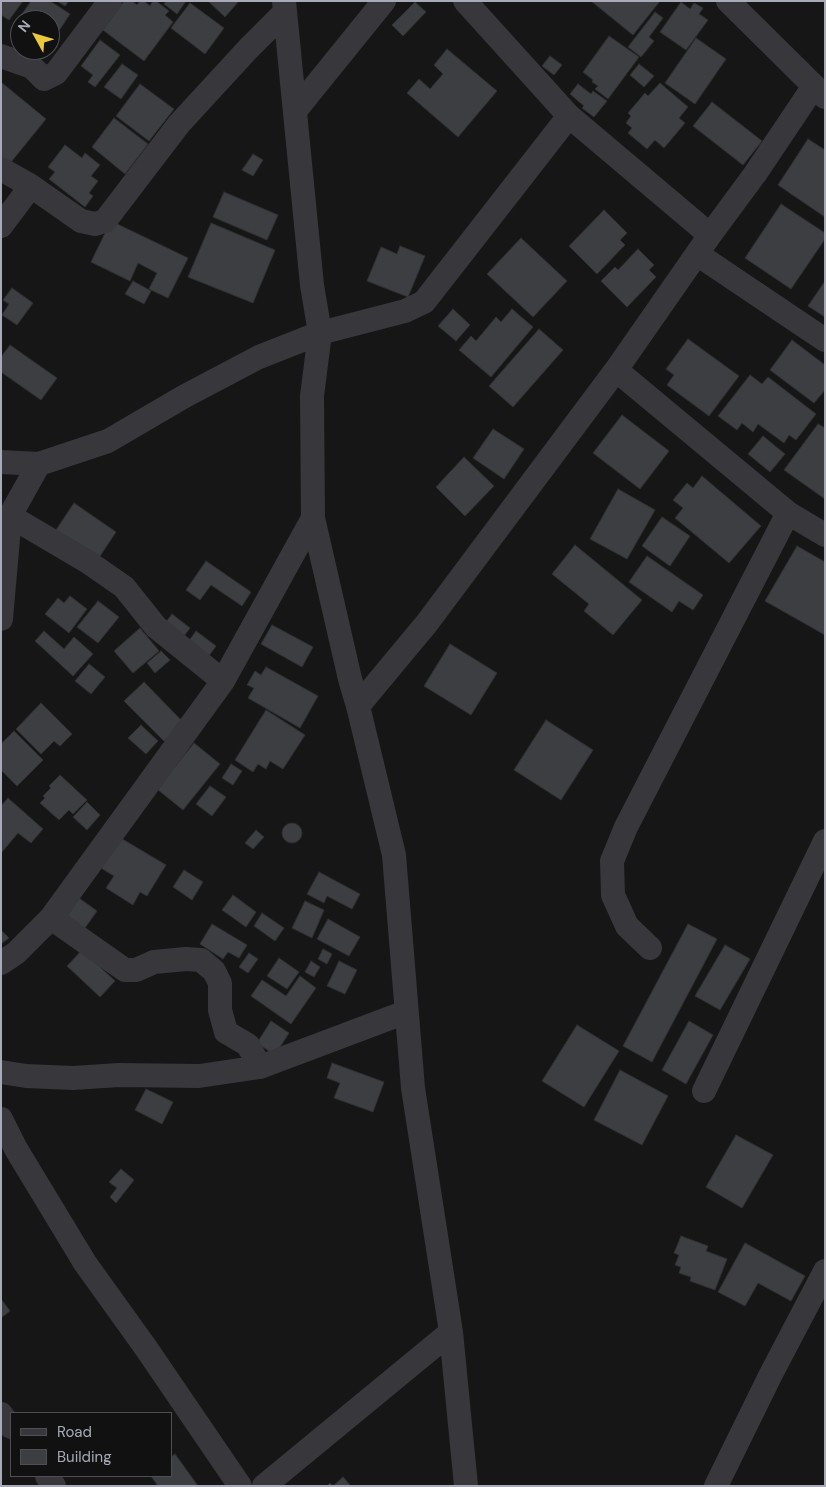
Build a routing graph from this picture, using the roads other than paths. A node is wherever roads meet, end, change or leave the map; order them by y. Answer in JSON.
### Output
{"nodes":[{"id":1,"x":110,"y":1,"type":"edge"},
{"id":2,"x":384,"y":1,"type":"edge"},
{"id":3,"x":465,"y":1,"type":"edge"},
{"id":4,"x":728,"y":1,"type":"edge"},
{"id":5,"x":285,"y":7,"type":"edge"},
{"id":6,"x":1,"y":56,"type":"edge"},
{"id":7,"x":819,"y":92,"type":"edge"},
{"id":8,"x":295,"y":111,"type":"junction"},
{"id":9,"x":569,"y":116,"type":"junction"},
{"id":10,"x":1,"y":168,"type":"edge"},
{"id":11,"x":31,"y":186,"type":"junction"},
{"id":12,"x":1,"y":226,"type":"edge"},
{"id":13,"x":704,"y":245,"type":"junction"},
{"id":14,"x":320,"y":333,"type":"junction"},
{"id":15,"x":825,"y":340,"type":"edge"},
{"id":16,"x":616,"y":370,"type":"junction"},
{"id":17,"x":1,"y":462,"type":"edge"},
{"id":18,"x":39,"y":464,"type":"junction"},
{"id":19,"x":788,"y":513,"type":"junction"},
{"id":20,"x":313,"y":518,"type":"junction"},
{"id":21,"x":6,"y":524,"type":"edge"},
{"id":22,"x":825,"y":535,"type":"edge"},
{"id":23,"x":1,"y":619,"type":"edge"},
{"id":24,"x":223,"y":681,"type":"junction"},
{"id":25,"x":358,"y":706,"type":"junction"},
{"id":26,"x":825,"y":841,"type":"edge"},
{"id":27,"x":51,"y":918,"type":"junction"},
{"id":28,"x":650,"y":948,"type":"dead end"},
{"id":29,"x":1,"y":963,"type":"edge"},
{"id":30,"x":406,"y":1012,"type":"junction"},
{"id":31,"x":260,"y":1067,"type":"junction"},
{"id":32,"x":1,"y":1072,"type":"edge"},
{"id":33,"x":704,"y":1091,"type":"dead end"},
{"id":34,"x":1,"y":1119,"type":"edge"},
{"id":35,"x":825,"y":1271,"type":"edge"},
{"id":36,"x":451,"y":1332,"type":"junction"},
{"id":37,"x":1,"y":1414,"type":"edge"},
{"id":38,"x":10,"y":1427,"type":"edge"},
{"id":39,"x":463,"y":1483,"type":"edge"},
{"id":40,"x":240,"y":1486,"type":"edge"},
{"id":41,"x":264,"y":1486,"type":"edge"},
{"id":42,"x":716,"y":1486,"type":"edge"}],
"edges":[{"from":1,"to":6,"type":"street"},
{"from":2,"to":8,"type":"street"},
{"from":3,"to":9,"type":"street"},
{"from":4,"to":7,"type":"street"},
{"from":5,"to":8,"type":"street"},
{"from":5,"to":11,"type":"street"},
{"from":7,"to":13,"type":"street"},
{"from":8,"to":14,"type":"street"},
{"from":9,"to":13,"type":"street"},
{"from":9,"to":14,"type":"street"},
{"from":10,"to":11,"type":"street"},
{"from":11,"to":12,"type":"street"},
{"from":13,"to":15,"type":"street"},
{"from":13,"to":16,"type":"street"},
{"from":14,"to":18,"type":"street"},
{"from":14,"to":20,"type":"street"},
{"from":16,"to":19,"type":"street"},
{"from":16,"to":25,"type":"street"},
{"from":17,"to":18,"type":"street"},
{"from":18,"to":21,"type":"street"},
{"from":19,"to":22,"type":"street"},
{"from":19,"to":28,"type":"street"},
{"from":20,"to":24,"type":"street"},
{"from":20,"to":25,"type":"street"},
{"from":21,"to":23,"type":"street"},
{"from":21,"to":24,"type":"street"},
{"from":24,"to":27,"type":"street"},
{"from":25,"to":30,"type":"street"},
{"from":26,"to":33,"type":"street"},
{"from":27,"to":29,"type":"street"},
{"from":27,"to":31,"type":"street"},
{"from":30,"to":31,"type":"street"},
{"from":30,"to":36,"type":"street"},
{"from":31,"to":32,"type":"street"},
{"from":34,"to":40,"type":"street"},
{"from":35,"to":42,"type":"street"},
{"from":36,"to":39,"type":"street"},
{"from":36,"to":41,"type":"street"},
{"from":37,"to":38,"type":"street"}]}
